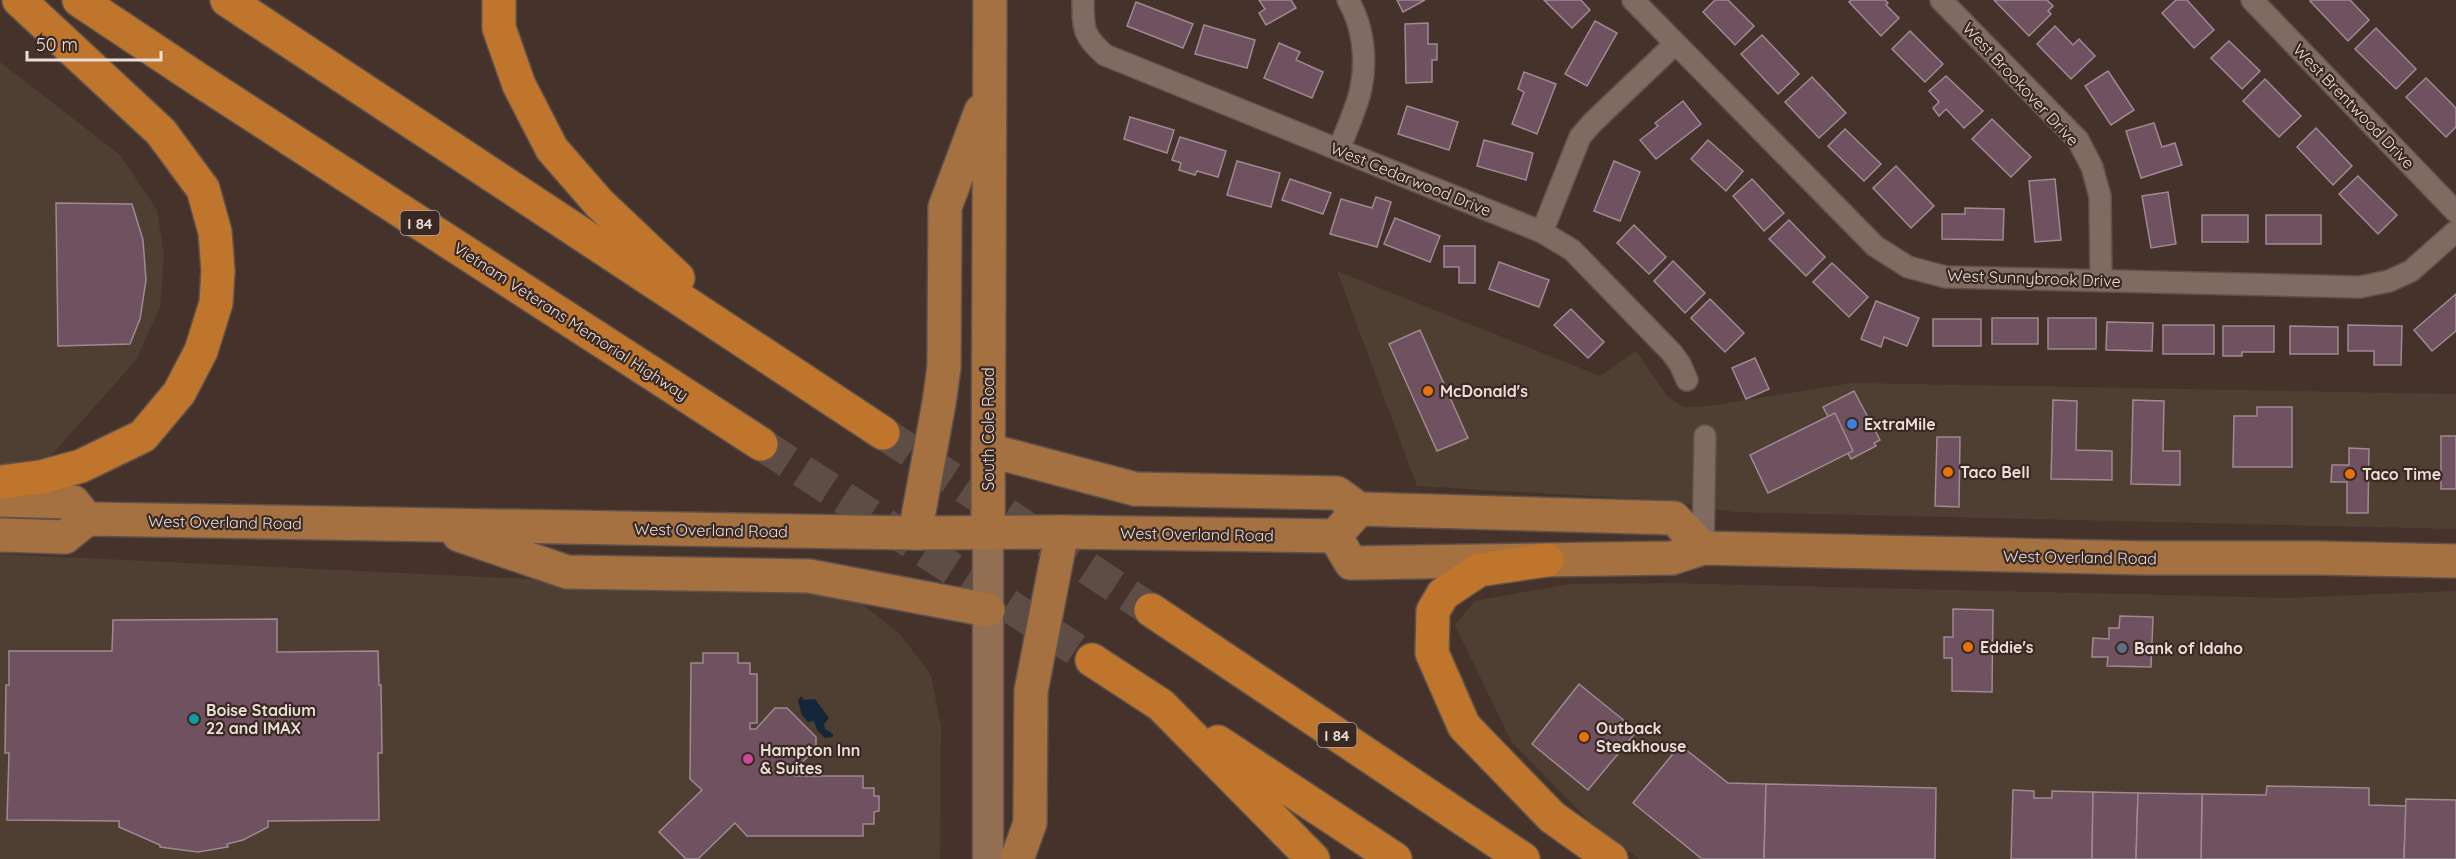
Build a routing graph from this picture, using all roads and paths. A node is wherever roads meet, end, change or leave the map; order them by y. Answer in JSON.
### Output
{"nodes":[{"id":1,"x":19,"y":0,"type":"edge"},
{"id":2,"x":79,"y":0,"type":"edge"},
{"id":3,"x":227,"y":0,"type":"edge"},
{"id":4,"x":499,"y":0,"type":"edge"},
{"id":5,"x":990,"y":0,"type":"edge"},
{"id":6,"x":1083,"y":0,"type":"edge"},
{"id":7,"x":1348,"y":0,"type":"edge"},
{"id":8,"x":1633,"y":0,"type":"edge"},
{"id":9,"x":1941,"y":0,"type":"edge"},
{"id":10,"x":2252,"y":0,"type":"edge"},
{"id":11,"x":1675,"y":44,"type":"junction"},
{"id":12,"x":988,"y":93,"type":"junction"},
{"id":13,"x":1338,"y":150,"type":"junction"},
{"id":14,"x":2456,"y":212,"type":"edge"},
{"id":15,"x":2456,"y":231,"type":"edge"},
{"id":16,"x":1542,"y":232,"type":"junction"},
{"id":17,"x":2101,"y":280,"type":"junction"},
{"id":18,"x":738,"y":336,"type":"junction"},
{"id":19,"x":1687,"y":380,"type":"dead end"},
{"id":20,"x":883,"y":433,"type":"tunnel mouth"},
{"id":21,"x":1705,"y":436,"type":"dead end"},
{"id":22,"x":761,"y":444,"type":"tunnel mouth"},
{"id":23,"x":988,"y":450,"type":"junction"},
{"id":24,"x":0,"y":482,"type":"edge"},
{"id":25,"x":0,"y":500,"type":"edge"},
{"id":26,"x":76,"y":510,"type":"junction"},
{"id":27,"x":1359,"y":510,"type":"junction"},
{"id":28,"x":0,"y":518,"type":"edge"},
{"id":29,"x":432,"y":525,"type":"junction"},
{"id":30,"x":1062,"y":532,"type":"junction"},
{"id":31,"x":915,"y":533,"type":"junction"},
{"id":32,"x":988,"y":533,"type":"junction"},
{"id":33,"x":0,"y":535,"type":"edge"},
{"id":34,"x":1335,"y":536,"type":"junction"},
{"id":35,"x":1703,"y":548,"type":"junction"},
{"id":36,"x":1547,"y":560,"type":"junction"},
{"id":37,"x":2456,"y":561,"type":"edge"},
{"id":38,"x":988,"y":610,"type":"junction"},
{"id":39,"x":1151,"y":610,"type":"tunnel mouth"},
{"id":40,"x":1092,"y":660,"type":"tunnel mouth"},
{"id":41,"x":1161,"y":705,"type":"junction"},
{"id":42,"x":988,"y":859,"type":"edge"},
{"id":43,"x":1017,"y":859,"type":"edge"},
{"id":44,"x":1313,"y":859,"type":"edge"},
{"id":45,"x":1395,"y":859,"type":"edge"},
{"id":46,"x":1523,"y":859,"type":"edge"},
{"id":47,"x":1611,"y":859,"type":"edge"}],
"edges":[{"from":1,"to":24,"type":"highway"},
{"from":2,"to":22,"type":"highway","name":"Vietnam Veterans Memorial Highway","number":"I 84"},
{"from":3,"to":18,"type":"highway"},
{"from":4,"to":18,"type":"highway"},
{"from":5,"to":12,"type":"main road","name":"South Cole Road"},
{"from":6,"to":13,"type":"street","name":"West Cedarwood Drive"},
{"from":7,"to":13,"type":"street"},
{"from":8,"to":11,"type":"street","name":"West Sunnybrook Drive"},
{"from":9,"to":17,"type":"street","name":"West Brookover Drive"},
{"from":10,"to":14,"type":"street","name":"West Brentwood Drive"},
{"from":11,"to":16,"type":"street"},
{"from":11,"to":17,"type":"street","name":"West Sunnybrook Drive"},
{"from":12,"to":23,"type":"main road","name":"South Cole Road"},
{"from":12,"to":31,"type":"main road"},
{"from":13,"to":16,"type":"street","name":"West Cedarwood Drive"},
{"from":15,"to":17,"type":"street","name":"West Sunnybrook Drive"},
{"from":16,"to":19,"type":"street","name":"West Cedarwood Drive"},
{"from":18,"to":20,"type":"highway"},
{"from":21,"to":35,"type":"street"},
{"from":23,"to":27,"type":"main road"},
{"from":23,"to":32,"type":"main road","name":"South Cole Road"},
{"from":25,"to":26,"type":"main road","name":"West Overland Road"},
{"from":26,"to":28,"type":"main road"},
{"from":26,"to":29,"type":"main road","name":"West Overland Road"},
{"from":26,"to":33,"type":"main road"},
{"from":27,"to":34,"type":"main road"},
{"from":27,"to":35,"type":"main road"},
{"from":29,"to":31,"type":"main road","name":"West Overland Road"},
{"from":29,"to":38,"type":"main road"},
{"from":30,"to":32,"type":"main road","name":"West Overland Road"},
{"from":30,"to":34,"type":"main road","name":"West Overland Road"},
{"from":30,"to":43,"type":"main road"},
{"from":31,"to":32,"type":"main road","name":"West Overland Road"},
{"from":32,"to":38,"type":"main road","name":"South Cole Road"},
{"from":34,"to":36,"type":"main road","name":"West Overland Road"},
{"from":35,"to":36,"type":"main road","name":"West Overland Road"},
{"from":35,"to":37,"type":"main road","name":"West Overland Road"},
{"from":36,"to":47,"type":"highway"},
{"from":38,"to":42,"type":"main road","name":"South Cole Road"},
{"from":39,"to":46,"type":"highway","number":"I 84"},
{"from":40,"to":41,"type":"highway"},
{"from":41,"to":44,"type":"highway"},
{"from":41,"to":45,"type":"highway"}]}
